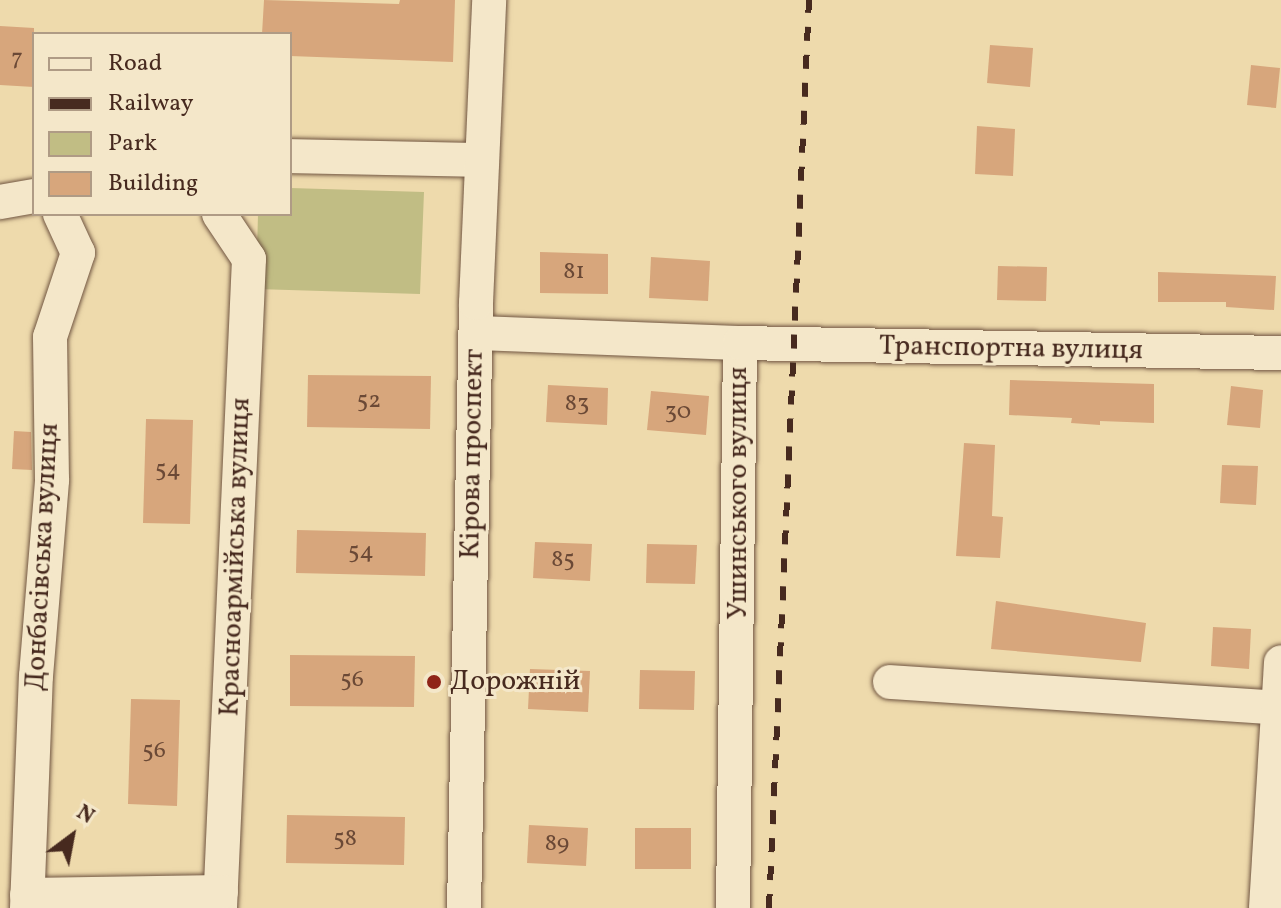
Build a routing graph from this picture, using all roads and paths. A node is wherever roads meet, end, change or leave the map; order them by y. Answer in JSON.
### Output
{"nodes":[{"id":1,"x":489,"y":0,"type":"edge"},
{"id":2,"x":292,"y":156,"type":"edge"},
{"id":3,"x":482,"y":160,"type":"junction"},
{"id":4,"x":32,"y":196,"type":"edge"},
{"id":5,"x":0,"y":202,"type":"edge"},
{"id":6,"x":61,"y":216,"type":"edge"},
{"id":7,"x":220,"y":216,"type":"edge"},
{"id":8,"x":476,"y":333,"type":"junction"},
{"id":9,"x":740,"y":343,"type":"junction"},
{"id":10,"x":1281,"y":353,"type":"edge"},
{"id":11,"x":1281,"y":662,"type":"edge"},
{"id":12,"x":890,"y":682,"type":"dead end"},
{"id":13,"x":1278,"y":708,"type":"junction"},
{"id":14,"x":220,"y":900,"type":"edge"},
{"id":15,"x":27,"y":901,"type":"edge"},
{"id":16,"x":464,"y":908,"type":"edge"},
{"id":17,"x":733,"y":908,"type":"edge"},
{"id":18,"x":1266,"y":908,"type":"edge"}],
"edges":[{"from":1,"to":3,"type":"street","name":"Кірова проспект"},
{"from":2,"to":3,"type":"street"},
{"from":3,"to":8,"type":"street","name":"Кірова проспект"},
{"from":4,"to":5,"type":"street"},
{"from":6,"to":15,"type":"street","name":"Донбасівська вулиця"},
{"from":7,"to":14,"type":"street","name":"Красноармійська вулиця"},
{"from":8,"to":9,"type":"street","name":"Ушинського вулиця"},
{"from":8,"to":16,"type":"street","name":"Кірова проспект"},
{"from":9,"to":10,"type":"street","name":"Транспортна вулиця"},
{"from":9,"to":17,"type":"street","name":"Ушинського вулиця"},
{"from":11,"to":13,"type":"street"},
{"from":12,"to":13,"type":"street"},
{"from":13,"to":18,"type":"street"},
{"from":14,"to":15,"type":"street"}]}
